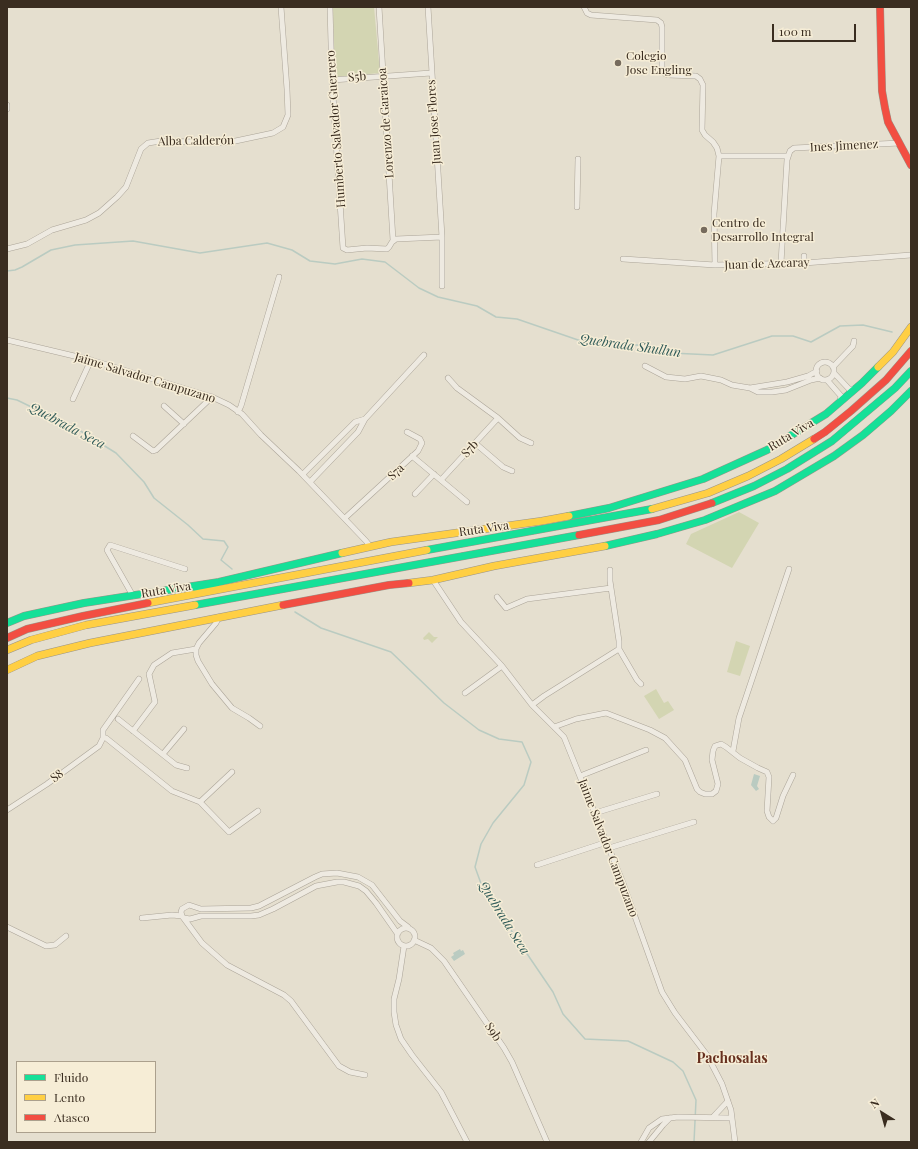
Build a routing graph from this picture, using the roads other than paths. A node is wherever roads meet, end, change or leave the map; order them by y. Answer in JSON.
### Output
{"nodes":[{"id":1,"x":281,"y":7,"type":"edge"},
{"id":2,"x":330,"y":7,"type":"edge"},
{"id":3,"x":379,"y":7,"type":"edge"},
{"id":4,"x":428,"y":7,"type":"edge"},
{"id":5,"x":584,"y":7,"type":"edge"},
{"id":6,"x":880,"y":7,"type":"edge"},
{"id":7,"x":431,"y":73,"type":"junction"},
{"id":8,"x":383,"y":75,"type":"junction"},
{"id":9,"x":332,"y":80,"type":"junction"},
{"id":10,"x":7,"y":105,"type":"edge"},
{"id":11,"x":7,"y":109,"type":"edge"},
{"id":12,"x":900,"y":143,"type":"junction"},
{"id":13,"x":719,"y":156,"type":"junction"},
{"id":14,"x":787,"y":156,"type":"junction"},
{"id":15,"x":578,"y":159,"type":"dead end"},
{"id":16,"x":911,"y":165,"type":"edge"},
{"id":17,"x":577,"y":207,"type":"dead end"},
{"id":18,"x":442,"y":237,"type":"junction"},
{"id":19,"x":393,"y":240,"type":"junction"},
{"id":20,"x":7,"y":249,"type":"edge"},
{"id":21,"x":911,"y":254,"type":"edge"},
{"id":22,"x":804,"y":256,"type":"dead end"},
{"id":23,"x":623,"y":259,"type":"dead end"},
{"id":24,"x":781,"y":263,"type":"junction"},
{"id":25,"x":804,"y":263,"type":"junction"},
{"id":26,"x":715,"y":265,"type":"junction"},
{"id":27,"x":279,"y":277,"type":"dead end"},
{"id":28,"x":442,"y":286,"type":"dead end"},
{"id":29,"x":911,"y":327,"type":"edge"},
{"id":30,"x":7,"y":340,"type":"edge"},
{"id":31,"x":854,"y":341,"type":"dead end"},
{"id":32,"x":911,"y":351,"type":"edge"},
{"id":33,"x":424,"y":355,"type":"dead end"},
{"id":34,"x":91,"y":360,"type":"junction"},
{"id":35,"x":645,"y":366,"type":"dead end"},
{"id":36,"x":833,"y":370,"type":"junction"},
{"id":37,"x":817,"y":371,"type":"junction"},
{"id":38,"x":911,"y":371,"type":"edge"},
{"id":39,"x":448,"y":378,"type":"dead end"},
{"id":40,"x":820,"y":378,"type":"junction"},
{"id":41,"x":827,"y":380,"type":"junction"},
{"id":42,"x":750,"y":388,"type":"junction"},
{"id":43,"x":856,"y":389,"type":"junction"},
{"id":44,"x":911,"y":391,"type":"edge"},
{"id":45,"x":212,"y":397,"type":"junction"},
{"id":46,"x":73,"y":399,"type":"dead end"},
{"id":47,"x":839,"y":403,"type":"junction"},
{"id":48,"x":164,"y":406,"type":"dead end"},
{"id":49,"x":238,"y":412,"type":"junction"},
{"id":50,"x":498,"y":418,"type":"junction"},
{"id":51,"x":365,"y":419,"type":"junction"},
{"id":52,"x":184,"y":424,"type":"junction"},
{"id":53,"x":407,"y":432,"type":"dead end"},
{"id":54,"x":134,"y":436,"type":"dead end"},
{"id":55,"x":475,"y":443,"type":"junction"},
{"id":56,"x":531,"y":443,"type":"dead end"},
{"id":57,"x":412,"y":456,"type":"junction"},
{"id":58,"x":512,"y":471,"type":"dead end"},
{"id":59,"x":303,"y":474,"type":"junction"},
{"id":60,"x":434,"y":474,"type":"junction"},
{"id":61,"x":441,"y":480,"type":"junction"},
{"id":62,"x":310,"y":482,"type":"junction"},
{"id":63,"x":415,"y":494,"type":"dead end"},
{"id":64,"x":467,"y":502,"type":"dead end"},
{"id":65,"x":345,"y":518,"type":"junction"},
{"id":66,"x":370,"y":546,"type":"junction"},
{"id":67,"x":185,"y":569,"type":"dead end"},
{"id":68,"x":789,"y":569,"type":"dead end"},
{"id":69,"x":610,"y":570,"type":"dead end"},
{"id":70,"x":433,"y":580,"type":"junction"},
{"id":71,"x":219,"y":582,"type":"junction"},
{"id":72,"x":611,"y":588,"type":"junction"},
{"id":73,"x":133,"y":596,"type":"junction"},
{"id":74,"x":497,"y":597,"type":"dead end"},
{"id":75,"x":175,"y":599,"type":"junction"},
{"id":76,"x":219,"y":617,"type":"junction"},
{"id":77,"x":7,"y":623,"type":"edge"},
{"id":78,"x":7,"y":638,"type":"edge"},
{"id":79,"x":196,"y":649,"type":"junction"},
{"id":80,"x":618,"y":649,"type":"junction"},
{"id":81,"x":7,"y":650,"type":"edge"},
{"id":82,"x":502,"y":666,"type":"junction"},
{"id":83,"x":7,"y":670,"type":"edge"},
{"id":84,"x":139,"y":679,"type":"dead end"},
{"id":85,"x":642,"y":684,"type":"dead end"},
{"id":86,"x":465,"y":693,"type":"dead end"},
{"id":87,"x":532,"y":705,"type":"junction"},
{"id":88,"x":118,"y":719,"type":"dead end"},
{"id":89,"x":260,"y":726,"type":"dead end"},
{"id":90,"x":554,"y":727,"type":"junction"},
{"id":91,"x":184,"y":729,"type":"dead end"},
{"id":92,"x":133,"y":731,"type":"junction"},
{"id":93,"x":103,"y":738,"type":"junction"},
{"id":94,"x":646,"y":750,"type":"dead end"},
{"id":95,"x":732,"y":752,"type":"junction"},
{"id":96,"x":163,"y":754,"type":"junction"},
{"id":97,"x":187,"y":768,"type":"dead end"},
{"id":98,"x":232,"y":772,"type":"dead end"},
{"id":99,"x":793,"y":775,"type":"dead end"},
{"id":100,"x":580,"y":776,"type":"junction"},
{"id":101,"x":657,"y":794,"type":"dead end"},
{"id":102,"x":200,"y":802,"type":"junction"},
{"id":103,"x":7,"y":810,"type":"edge"},
{"id":104,"x":258,"y":811,"type":"dead end"},
{"id":105,"x":595,"y":813,"type":"junction"},
{"id":106,"x":694,"y":822,"type":"dead end"},
{"id":107,"x":607,"y":842,"type":"junction"},
{"id":108,"x":609,"y":848,"type":"junction"},
{"id":109,"x":537,"y":865,"type":"dead end"},
{"id":110,"x":183,"y":917,"type":"junction"},
{"id":111,"x":142,"y":918,"type":"dead end"},
{"id":112,"x":7,"y":927,"type":"edge"},
{"id":113,"x":408,"y":928,"type":"junction"},
{"id":114,"x":397,"y":933,"type":"junction"},
{"id":115,"x":66,"y":936,"type":"dead end"},
{"id":116,"x":414,"y":940,"type":"junction"},
{"id":117,"x":404,"y":946,"type":"junction"},
{"id":118,"x":365,"y":1075,"type":"dead end"},
{"id":119,"x":728,"y":1101,"type":"junction"},
{"id":120,"x":671,"y":1117,"type":"junction"},
{"id":121,"x":711,"y":1117,"type":"junction"},
{"id":122,"x":732,"y":1118,"type":"junction"},
{"id":123,"x":467,"y":1142,"type":"edge"},
{"id":124,"x":547,"y":1142,"type":"edge"},
{"id":125,"x":641,"y":1142,"type":"edge"},
{"id":126,"x":649,"y":1142,"type":"edge"},
{"id":127,"x":735,"y":1142,"type":"edge"}],
"edges":[{"from":1,"to":20,"type":"street","name":"Alba Calderón"},
{"from":2,"to":9,"type":"street","name":"Humberto Salvador Guerrero"},
{"from":3,"to":8,"type":"street","name":"Lorenzo de Garaicoa"},
{"from":4,"to":7,"type":"street","name":"Juan Jose Flores"},
{"from":5,"to":13,"type":"street"},
{"from":6,"to":12,"type":"main road"},
{"from":7,"to":8,"type":"street","name":"S5b"},
{"from":7,"to":18,"type":"street","name":"Juan Jose Flores"},
{"from":8,"to":9,"type":"street","name":"S5b"},
{"from":8,"to":19,"type":"street","name":"Lorenzo de Garaicoa"},
{"from":9,"to":19,"type":"street","name":"Humberto Salvador Guerrero"},
{"from":10,"to":11,"type":"street"},
{"from":12,"to":14,"type":"street","name":"Ines Jimenez"},
{"from":12,"to":16,"type":"main road"},
{"from":13,"to":14,"type":"street"},
{"from":13,"to":26,"type":"street"},
{"from":14,"to":24,"type":"street"},
{"from":15,"to":17,"type":"street"},
{"from":18,"to":19,"type":"street"},
{"from":18,"to":28,"type":"street","name":"Juan Jose Flores"},
{"from":21,"to":25,"type":"street","name":"Juan de Azcaray"},
{"from":22,"to":25,"type":"street"},
{"from":23,"to":26,"type":"street","name":"Juan de Azcaray"},
{"from":24,"to":25,"type":"street","name":"Juan de Azcaray"},
{"from":24,"to":26,"type":"street","name":"Juan de Azcaray"},
{"from":27,"to":49,"type":"street"},
{"from":29,"to":43,"type":"main road","name":"Ruta Viva"},
{"from":30,"to":34,"type":"street","name":"Jaime Salvador Campuzano"},
{"from":31,"to":36,"type":"street"},
{"from":32,"to":75,"type":"main road","name":"Ruta Viva"},
{"from":33,"to":51,"type":"street"},
{"from":34,"to":45,"type":"street","name":"Jaime Salvador Campuzano"},
{"from":34,"to":46,"type":"street"},
{"from":35,"to":42,"type":"street"},
{"from":36,"to":37,"type":"street"},
{"from":36,"to":41,"type":"street"},
{"from":36,"to":43,"type":"street"},
{"from":37,"to":40,"type":"street"},
{"from":37,"to":42,"type":"street"},
{"from":38,"to":81,"type":"main road","name":"Ruta Viva"},
{"from":39,"to":50,"type":"street"},
{"from":40,"to":41,"type":"street"},
{"from":40,"to":42,"type":"street"},
{"from":41,"to":47,"type":"street"},
{"from":43,"to":47,"type":"main road","name":"Ruta Viva"},
{"from":44,"to":70,"type":"main road"},
{"from":45,"to":49,"type":"street","name":"Jaime Salvador Campuzano"},
{"from":45,"to":52,"type":"street"},
{"from":47,"to":66,"type":"main road","name":"Ruta Viva"},
{"from":48,"to":52,"type":"street"},
{"from":49,"to":59,"type":"street","name":"Jaime Salvador Campuzano"},
{"from":50,"to":55,"type":"street","name":"S7b"},
{"from":50,"to":56,"type":"street"},
{"from":51,"to":59,"type":"street"},
{"from":51,"to":62,"type":"street"},
{"from":52,"to":54,"type":"street"},
{"from":53,"to":57,"type":"street"},
{"from":55,"to":58,"type":"street"},
{"from":55,"to":61,"type":"street","name":"S7b"},
{"from":57,"to":60,"type":"street","name":"S7a"},
{"from":57,"to":65,"type":"street","name":"S7a"},
{"from":59,"to":62,"type":"street","name":"Jaime Salvador Campuzano"},
{"from":60,"to":61,"type":"street","name":"S7a"},
{"from":60,"to":63,"type":"street"},
{"from":61,"to":64,"type":"street","name":"S7a"},
{"from":62,"to":65,"type":"street","name":"Jaime Salvador Campuzano"},
{"from":65,"to":66,"type":"street","name":"Jaime Salvador Campuzano"},
{"from":66,"to":71,"type":"main road","name":"Ruta Viva"},
{"from":67,"to":73,"type":"street"},
{"from":68,"to":95,"type":"street"},
{"from":69,"to":72,"type":"street"},
{"from":70,"to":76,"type":"main road"},
{"from":70,"to":82,"type":"street","name":"Jaime Salvador Campuzano"},
{"from":71,"to":73,"type":"main road","name":"Ruta Viva"},
{"from":71,"to":75,"type":"main road"},
{"from":72,"to":74,"type":"street"},
{"from":72,"to":80,"type":"street"},
{"from":73,"to":77,"type":"main road","name":"Ruta Viva"},
{"from":75,"to":78,"type":"main road","name":"Ruta Viva"},
{"from":76,"to":79,"type":"street"},
{"from":76,"to":83,"type":"main road"},
{"from":79,"to":89,"type":"street"},
{"from":79,"to":92,"type":"street"},
{"from":80,"to":85,"type":"street"},
{"from":80,"to":87,"type":"street"},
{"from":82,"to":86,"type":"street"},
{"from":82,"to":87,"type":"street","name":"Jaime Salvador Campuzano"},
{"from":84,"to":93,"type":"street","name":"S8"},
{"from":87,"to":90,"type":"street","name":"Jaime Salvador Campuzano"},
{"from":88,"to":92,"type":"street"},
{"from":90,"to":95,"type":"street"},
{"from":90,"to":100,"type":"street","name":"Jaime Salvador Campuzano"},
{"from":91,"to":96,"type":"street"},
{"from":92,"to":96,"type":"street"},
{"from":93,"to":102,"type":"street"},
{"from":93,"to":103,"type":"street","name":"S8"},
{"from":94,"to":100,"type":"street"},
{"from":95,"to":99,"type":"street"},
{"from":96,"to":97,"type":"street"},
{"from":98,"to":102,"type":"street"},
{"from":100,"to":105,"type":"street","name":"Jaime Salvador Campuzano"},
{"from":101,"to":105,"type":"street"},
{"from":102,"to":104,"type":"street"},
{"from":105,"to":107,"type":"street","name":"Jaime Salvador Campuzano"},
{"from":106,"to":108,"type":"street"},
{"from":107,"to":108,"type":"street","name":"Jaime Salvador Campuzano"},
{"from":107,"to":109,"type":"street"},
{"from":108,"to":119,"type":"street","name":"Jaime Salvador Campuzano"},
{"from":110,"to":111,"type":"street"},
{"from":110,"to":113,"type":"street"},
{"from":110,"to":114,"type":"street"},
{"from":110,"to":118,"type":"street"},
{"from":112,"to":115,"type":"street"},
{"from":113,"to":114,"type":"street"},
{"from":113,"to":116,"type":"street"},
{"from":114,"to":117,"type":"street"},
{"from":116,"to":117,"type":"street"},
{"from":116,"to":124,"type":"street","name":"S9b"},
{"from":117,"to":123,"type":"street"},
{"from":119,"to":121,"type":"street"},
{"from":119,"to":122,"type":"street","name":"Jaime Salvador Campuzano"},
{"from":120,"to":121,"type":"street"},
{"from":120,"to":125,"type":"street"},
{"from":120,"to":126,"type":"street"},
{"from":121,"to":122,"type":"street"},
{"from":122,"to":127,"type":"street","name":"Jaime Salvador Campuzano"}]}
